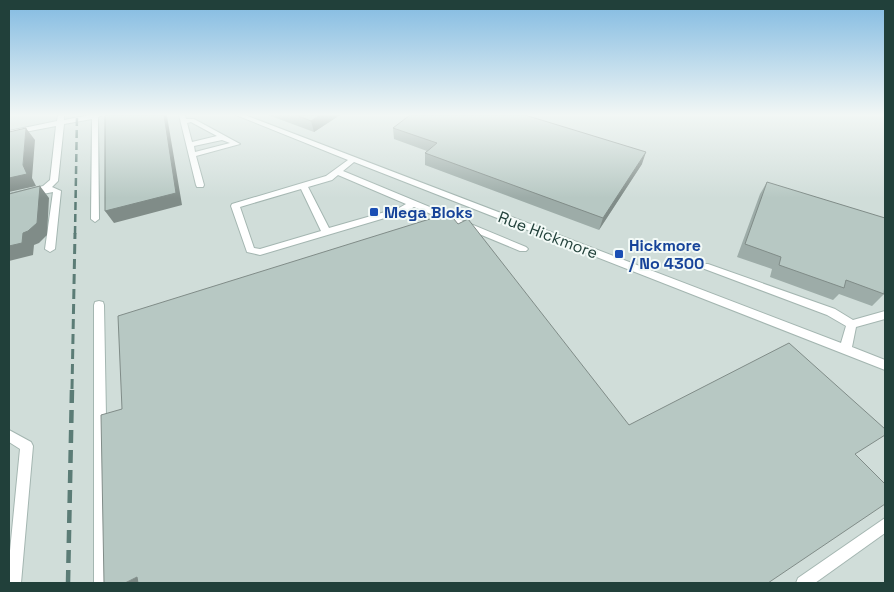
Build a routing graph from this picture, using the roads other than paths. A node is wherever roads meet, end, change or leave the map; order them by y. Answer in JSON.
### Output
{"nodes":[{"id":1,"x":58,"y":143,"type":"edge"},
{"id":2,"x":96,"y":143,"type":"edge"},
{"id":3,"x":200,"y":143,"type":"edge"},
{"id":4,"x":234,"y":143,"type":"edge"},
{"id":5,"x":311,"y":143,"type":"edge"},
{"id":6,"x":190,"y":145,"type":"joint"},
{"id":7,"x":192,"y":155,"type":"junction"},
{"id":8,"x":354,"y":159,"type":"junction"},
{"id":9,"x":337,"y":172,"type":"junction"},
{"id":10,"x":200,"y":185,"type":"dead end"},
{"id":11,"x":303,"y":186,"type":"junction"},
{"id":12,"x":9,"y":198,"type":"edge"},
{"id":13,"x":414,"y":202,"type":"junction"},
{"id":14,"x":95,"y":219,"type":"dead end"},
{"id":15,"x":326,"y":232,"type":"junction"},
{"id":16,"x":523,"y":249,"type":"dead end"},
{"id":17,"x":50,"y":250,"type":"dead end"},
{"id":18,"x":705,"y":266,"type":"dead end"},
{"id":19,"x":99,"y":305,"type":"dead end"},
{"id":20,"x":885,"y":315,"type":"edge"},
{"id":21,"x":852,"y":324,"type":"junction"},
{"id":22,"x":846,"y":350,"type":"junction"},
{"id":23,"x":885,"y":365,"type":"edge"},
{"id":24,"x":9,"y":436,"type":"edge"},
{"id":25,"x":885,"y":525,"type":"edge"},
{"id":26,"x":14,"y":583,"type":"edge"},
{"id":27,"x":102,"y":583,"type":"edge"},
{"id":28,"x":803,"y":583,"type":"edge"}],
"edges":[{"from":1,"to":12,"type":"street"},
{"from":2,"to":14,"type":"street"},
{"from":3,"to":6,"type":"street"},
{"from":4,"to":7,"type":"street"},
{"from":5,"to":8,"type":"street","name":"Rue Hickmore"},
{"from":6,"to":7,"type":"street"},
{"from":7,"to":10,"type":"street"},
{"from":8,"to":9,"type":"street"},
{"from":8,"to":22,"type":"street","name":"Rue Hickmore"},
{"from":9,"to":11,"type":"street"},
{"from":9,"to":13,"type":"street"},
{"from":11,"to":15,"type":"street"},
{"from":11,"to":15,"type":"street"},
{"from":12,"to":17,"type":"street"},
{"from":13,"to":15,"type":"street"},
{"from":13,"to":16,"type":"street"},
{"from":18,"to":21,"type":"street"},
{"from":19,"to":27,"type":"street"},
{"from":20,"to":21,"type":"street"},
{"from":21,"to":22,"type":"street"},
{"from":22,"to":23,"type":"street","name":"Rue Hickmore"},
{"from":24,"to":26,"type":"street"},
{"from":25,"to":28,"type":"street"}]}
